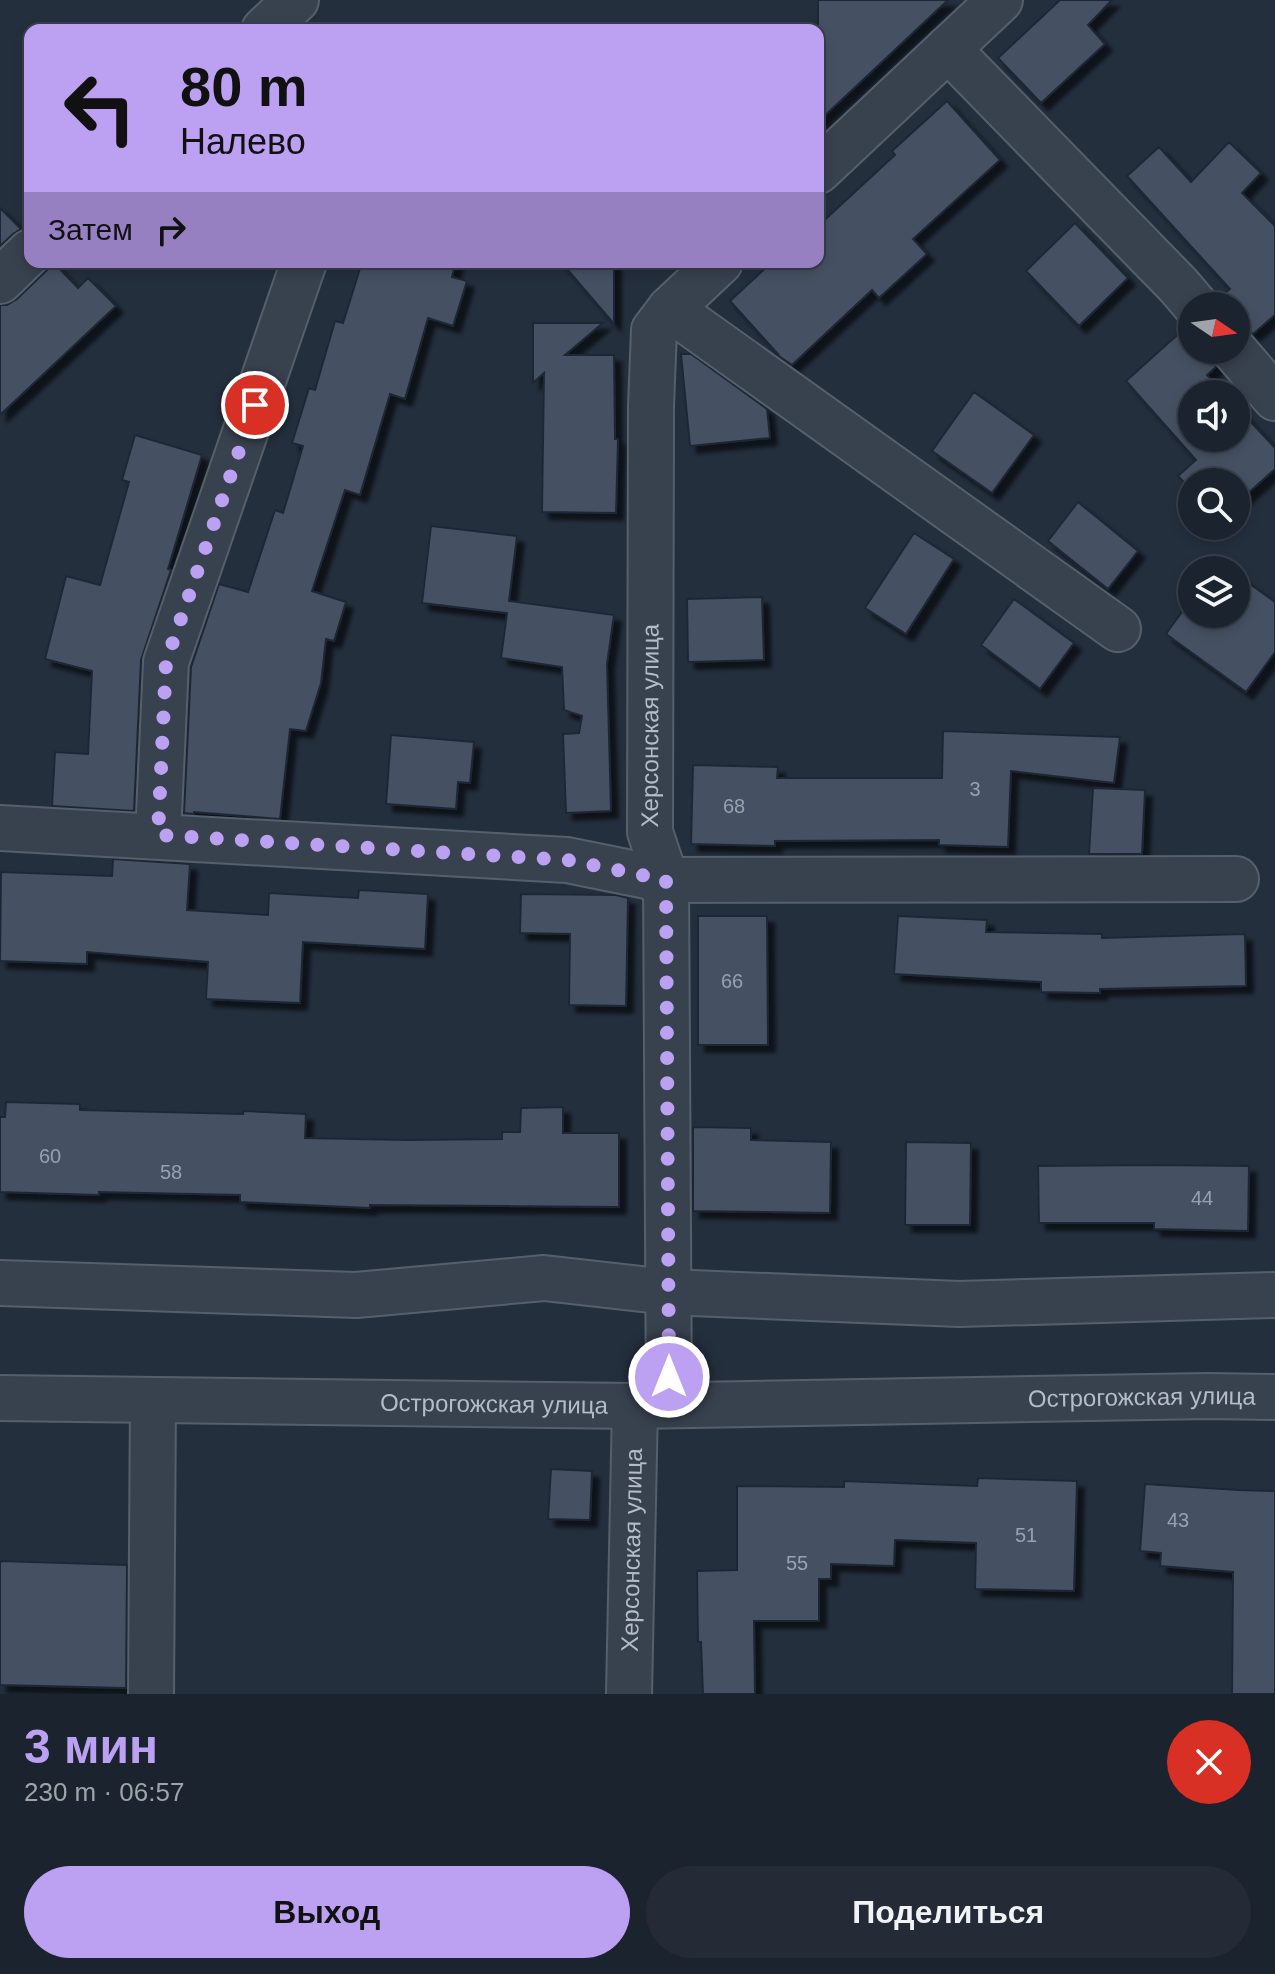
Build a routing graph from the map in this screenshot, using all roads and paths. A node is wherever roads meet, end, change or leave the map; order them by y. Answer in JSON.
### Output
{"nodes":[{"id":1,"x":296,"y":0,"type":"edge"},
{"id":2,"x":1000,"y":0,"type":"edge"},
{"id":3,"x":270,"y":24,"type":"edge"},
{"id":4,"x":948,"y":49,"type":"junction"},
{"id":5,"x":824,"y":165,"type":"edge"},
{"id":6,"x":24,"y":258,"type":"edge"},
{"id":7,"x":302,"y":268,"type":"edge"},
{"id":8,"x":714,"y":268,"type":"edge"},
{"id":9,"x":0,"y":281,"type":"edge"},
{"id":10,"x":1184,"y":292,"type":"edge"},
{"id":11,"x":670,"y":309,"type":"junction"},
{"id":12,"x":1246,"y":364,"type":"edge"},
{"id":13,"x":1275,"y":398,"type":"edge"},
{"id":14,"x":1118,"y":629,"type":"dead end"},
{"id":15,"x":0,"y":828,"type":"edge"},
{"id":16,"x":158,"y":835,"type":"junction"},
{"id":17,"x":1236,"y":879,"type":"dead end"},
{"id":18,"x":666,"y":880,"type":"junction"},
{"id":19,"x":0,"y":1283,"type":"edge"},
{"id":20,"x":668,"y":1292,"type":"junction"},
{"id":21,"x":1275,"y":1295,"type":"edge"},
{"id":22,"x":1275,"y":1397,"type":"edge"},
{"id":23,"x":0,"y":1398,"type":"edge"},
{"id":24,"x":153,"y":1400,"type":"junction"},
{"id":25,"x":652,"y":1406,"type":"junction"},
{"id":26,"x":151,"y":1694,"type":"edge"},
{"id":27,"x":629,"y":1694,"type":"edge"}],
"edges":[{"from":1,"to":3,"type":"street"},
{"from":2,"to":4,"type":"street"},
{"from":4,"to":5,"type":"street"},
{"from":4,"to":10,"type":"street"},
{"from":6,"to":9,"type":"street"},
{"from":7,"to":16,"type":"street"},
{"from":8,"to":11,"type":"street","name":"Херсонская улица"},
{"from":11,"to":14,"type":"street"},
{"from":11,"to":18,"type":"street","name":"Херсонская улица"},
{"from":12,"to":13,"type":"street"},
{"from":15,"to":16,"type":"street"},
{"from":16,"to":18,"type":"street"},
{"from":17,"to":18,"type":"street"},
{"from":18,"to":20,"type":"street","name":"Херсонская улица"},
{"from":19,"to":20,"type":"street"},
{"from":20,"to":21,"type":"street"},
{"from":20,"to":25,"type":"street","name":"Херсонская улица"},
{"from":22,"to":25,"type":"street","name":"Острогожская улица"},
{"from":23,"to":24,"type":"street","name":"Острогожская улица"},
{"from":24,"to":25,"type":"street","name":"Острогожская улица"},
{"from":24,"to":26,"type":"street"},
{"from":25,"to":27,"type":"street","name":"Херсонская улица"}]}
